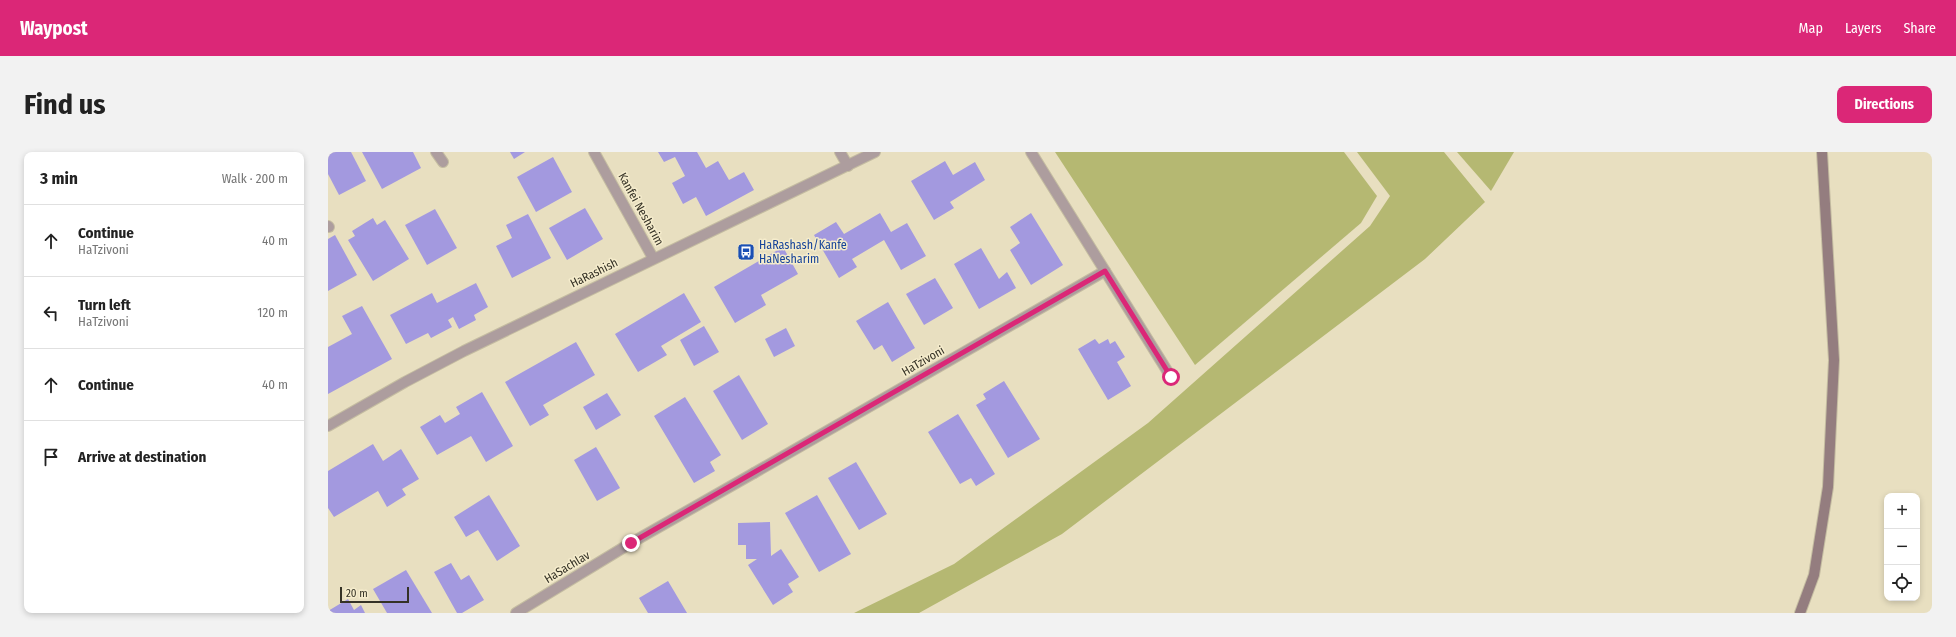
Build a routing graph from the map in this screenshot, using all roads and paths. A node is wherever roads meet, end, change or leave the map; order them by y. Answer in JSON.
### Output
{"nodes":[{"id":1,"x":436,"y":152,"type":"edge"},
{"id":2,"x":594,"y":152,"type":"edge"},
{"id":3,"x":840,"y":152,"type":"edge"},
{"id":4,"x":876,"y":152,"type":"edge"},
{"id":5,"x":1031,"y":152,"type":"edge"},
{"id":6,"x":1822,"y":152,"type":"edge"},
{"id":7,"x":442,"y":162,"type":"dead end"},
{"id":8,"x":848,"y":166,"type":"junction"},
{"id":9,"x":653,"y":258,"type":"junction"},
{"id":10,"x":1105,"y":271,"type":"junction"},
{"id":11,"x":1171,"y":377,"type":"dead end"},
{"id":12,"x":328,"y":426,"type":"edge"},
{"id":13,"x":631,"y":543,"type":"joint"},
{"id":14,"x":516,"y":613,"type":"edge"},
{"id":15,"x":1800,"y":613,"type":"edge"}],
"edges":[{"from":1,"to":7,"type":"street"},
{"from":2,"to":9,"type":"street","name":"Kanfei Nesharim"},
{"from":3,"to":8,"type":"street"},
{"from":4,"to":8,"type":"street","name":"HaRashish"},
{"from":5,"to":10,"type":"street"},
{"from":6,"to":15,"type":"main road"},
{"from":8,"to":9,"type":"street","name":"HaRashish"},
{"from":9,"to":12,"type":"street","name":"HaRashish"},
{"from":10,"to":11,"type":"street"},
{"from":10,"to":13,"type":"street","name":"HaTzivoni"},
{"from":13,"to":14,"type":"street","name":"HaSachlav"}]}
